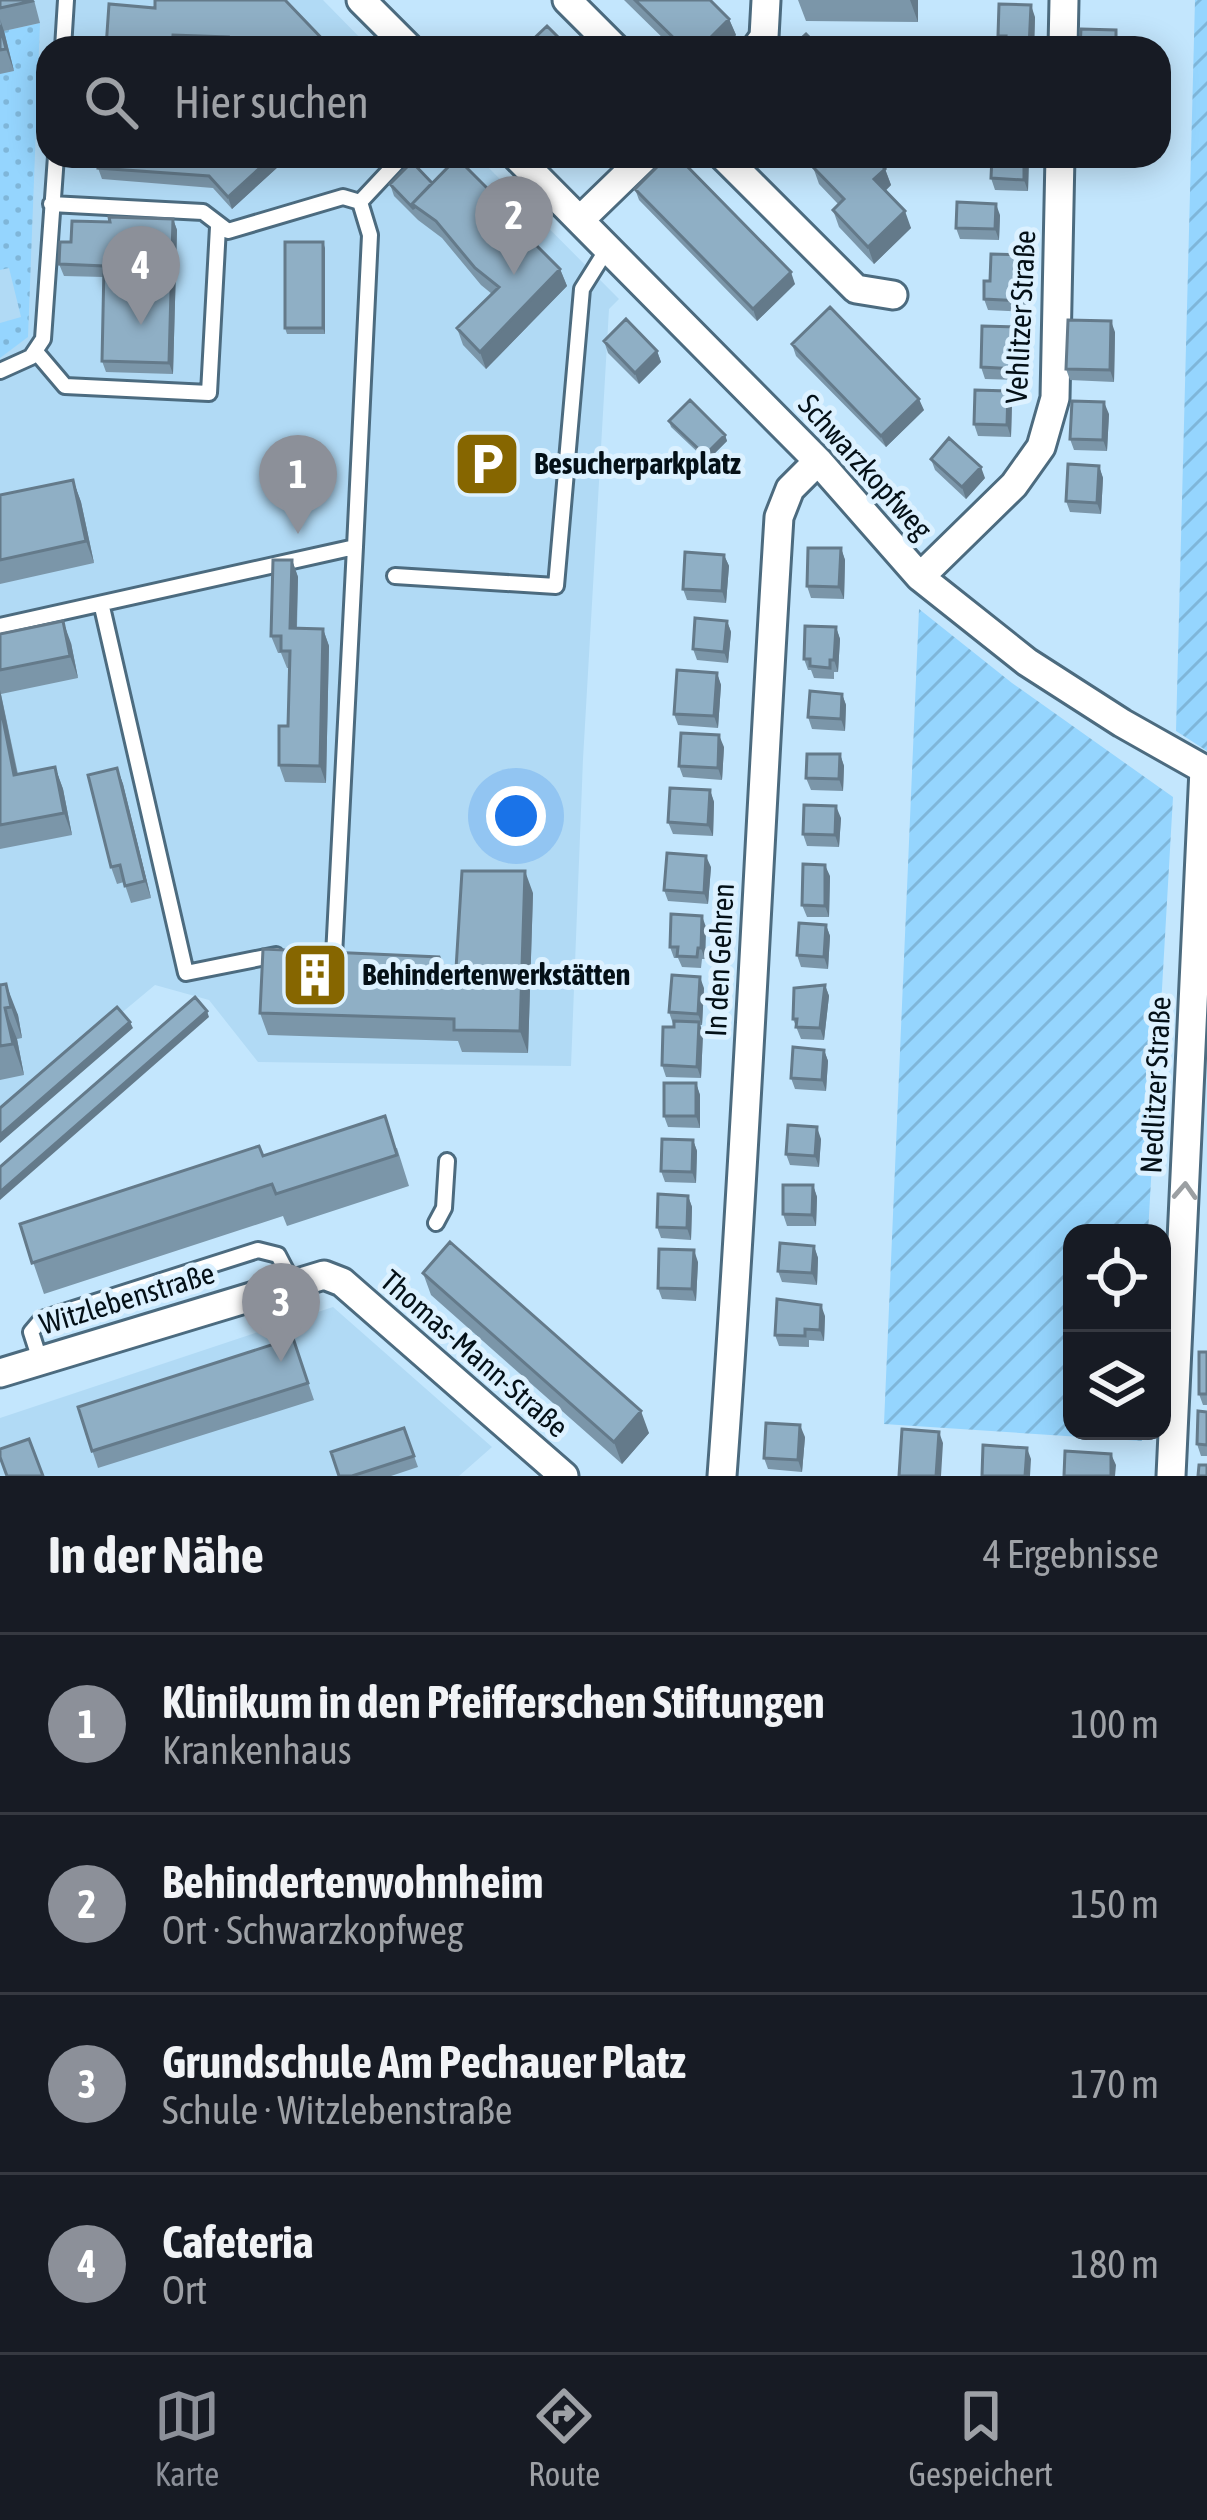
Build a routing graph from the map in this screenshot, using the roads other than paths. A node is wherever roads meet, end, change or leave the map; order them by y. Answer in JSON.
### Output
{"nodes":[{"id":1,"x":66,"y":0,"type":"edge"},
{"id":2,"x":362,"y":0,"type":"edge"},
{"id":3,"x":567,"y":0,"type":"edge"},
{"id":4,"x":766,"y":0,"type":"edge"},
{"id":5,"x":1064,"y":0,"type":"edge"},
{"id":6,"x":64,"y":36,"type":"edge"},
{"id":7,"x":397,"y":36,"type":"edge"},
{"id":8,"x":603,"y":36,"type":"edge"},
{"id":9,"x":764,"y":36,"type":"edge"},
{"id":10,"x":1063,"y":36,"type":"edge"},
{"id":11,"x":55,"y":168,"type":"edge"},
{"id":12,"x":392,"y":168,"type":"edge"},
{"id":13,"x":528,"y":168,"type":"edge"},
{"id":14,"x":634,"y":168,"type":"edge"},
{"id":15,"x":735,"y":168,"type":"edge"},
{"id":16,"x":1060,"y":168,"type":"edge"},
{"id":17,"x":360,"y":202,"type":"junction"},
{"id":18,"x":51,"y":204,"type":"junction"},
{"id":19,"x":580,"y":220,"type":"junction"},
{"id":20,"x":218,"y":227,"type":"junction"},
{"id":21,"x":607,"y":249,"type":"junction"},
{"id":22,"x":893,"y":296,"type":"dead end"},
{"id":23,"x":37,"y":352,"type":"junction"},
{"id":24,"x":0,"y":371,"type":"edge"},
{"id":25,"x":818,"y":461,"type":"junction"},
{"id":26,"x":356,"y":547,"type":"junction"},
{"id":27,"x":395,"y":576,"type":"dead end"},
{"id":28,"x":920,"y":577,"type":"junction"},
{"id":29,"x":102,"y":607,"type":"junction"},
{"id":30,"x":0,"y":626,"type":"edge"},
{"id":31,"x":1205,"y":770,"type":"edge"},
{"id":32,"x":289,"y":956,"type":"edge"},
{"id":33,"x":311,"y":956,"type":"edge"},
{"id":34,"x":447,"y":1161,"type":"dead end"},
{"id":35,"x":436,"y":1223,"type":"dead end"},
{"id":36,"x":292,"y":1282,"type":"junction"},
{"id":37,"x":342,"y":1282,"type":"joint"},
{"id":38,"x":40,"y":1360,"type":"junction"},
{"id":39,"x":0,"y":1372,"type":"edge"},
{"id":40,"x":564,"y":1476,"type":"edge"},
{"id":41,"x":722,"y":1476,"type":"edge"},
{"id":42,"x":1171,"y":1476,"type":"edge"}],
"edges":[{"from":1,"to":6,"type":"lane"},
{"from":2,"to":7,"type":"street"},
{"from":3,"to":8,"type":"street"},
{"from":4,"to":9,"type":"street"},
{"from":5,"to":10,"type":"street"},
{"from":11,"to":18,"type":"lane"},
{"from":12,"to":17,"type":"lane"},
{"from":13,"to":19,"type":"street","name":"Schwarzkopfweg"},
{"from":14,"to":19,"type":"street"},
{"from":15,"to":22,"type":"street"},
{"from":16,"to":28,"type":"street","name":"Vehlitzer Straße"},
{"from":17,"to":20,"type":"lane"},
{"from":17,"to":26,"type":"lane"},
{"from":18,"to":20,"type":"lane"},
{"from":18,"to":23,"type":"lane"},
{"from":19,"to":21,"type":"street","name":"Schwarzkopfweg"},
{"from":20,"to":23,"type":"lane"},
{"from":21,"to":25,"type":"street","name":"Schwarzkopfweg"},
{"from":21,"to":27,"type":"lane"},
{"from":23,"to":24,"type":"lane"},
{"from":25,"to":28,"type":"street","name":"Schwarzkopfweg"},
{"from":25,"to":41,"type":"street","name":"In den Gehren"},
{"from":26,"to":29,"type":"lane"},
{"from":26,"to":33,"type":"lane"},
{"from":28,"to":31,"type":"street","name":"Schwarzkopfweg"},
{"from":29,"to":30,"type":"lane"},
{"from":29,"to":32,"type":"lane"},
{"from":42,"to":31,"type":"street","name":"Nedlitzer Straße","one_way":true},
{"from":34,"to":35,"type":"lane"},
{"from":36,"to":37,"type":"street","name":"Witzlebenstraße"},
{"from":36,"to":38,"type":"street","name":"Witzlebenstraße"},
{"from":36,"to":38,"type":"lane"},
{"from":37,"to":40,"type":"street","name":"Thomas-Mann-Straße"},
{"from":38,"to":39,"type":"street","name":"Witzlebenstraße"}]}
